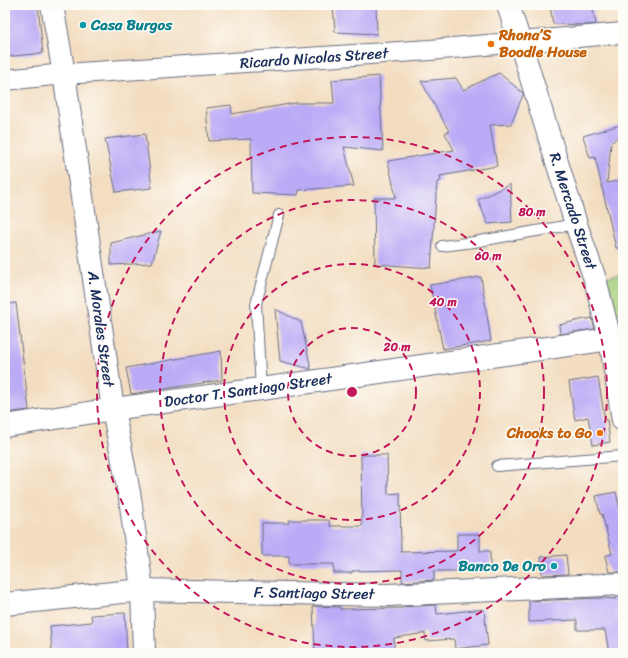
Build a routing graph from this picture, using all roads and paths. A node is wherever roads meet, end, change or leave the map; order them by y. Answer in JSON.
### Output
{"nodes":[{"id":1,"x":52,"y":5,"type":"edge"},
{"id":2,"x":508,"y":5,"type":"edge"},
{"id":3,"x":623,"y":33,"type":"edge"},
{"id":4,"x":520,"y":42,"type":"junction"},
{"id":5,"x":64,"y":74,"type":"junction"},
{"id":6,"x":5,"y":80,"type":"edge"},
{"id":7,"x":279,"y":214,"type":"dead end"},
{"id":8,"x":576,"y":224,"type":"junction"},
{"id":9,"x":442,"y":246,"type":"dead end"},
{"id":10,"x":610,"y":339,"type":"junction"},
{"id":11,"x":261,"y":389,"type":"junction"},
{"id":12,"x":621,"y":399,"type":"edge"},
{"id":13,"x":113,"y":409,"type":"junction"},
{"id":14,"x":623,"y":420,"type":"edge"},
{"id":15,"x":5,"y":426,"type":"edge"},
{"id":16,"x":623,"y":456,"type":"edge"},
{"id":17,"x":497,"y":466,"type":"dead end"},
{"id":18,"x":623,"y":584,"type":"edge"},
{"id":19,"x":142,"y":590,"type":"junction"},
{"id":20,"x":5,"y":604,"type":"edge"},
{"id":21,"x":144,"y":653,"type":"edge"}],
"edges":[{"from":1,"to":5,"type":"street","name":"A. Morales Street"},
{"from":2,"to":4,"type":"street","name":"R. Mercado Street"},
{"from":3,"to":4,"type":"street","name":"Ricardo Nicolas Street"},
{"from":4,"to":5,"type":"street","name":"Ricardo Nicolas Street"},
{"from":4,"to":8,"type":"street","name":"R. Mercado Street"},
{"from":5,"to":6,"type":"street","name":"Ricardo Nicolas Street"},
{"from":5,"to":13,"type":"street","name":"A. Morales Street"},
{"from":7,"to":11,"type":"lane"},
{"from":8,"to":9,"type":"lane"},
{"from":8,"to":10,"type":"street","name":"R. Mercado Street"},
{"from":10,"to":11,"type":"street","name":"Doctor T. Santiago Street"},
{"from":10,"to":12,"type":"street","name":"R. Mercado Street"},
{"from":11,"to":13,"type":"street","name":"Doctor T. Santiago Street"},
{"from":12,"to":14,"type":"street","name":"R. Mercado Street"},
{"from":13,"to":15,"type":"street","name":"Doctor T. Santiago Street"},
{"from":13,"to":19,"type":"street","name":"A. Morales Street"},
{"from":16,"to":17,"type":"lane"},
{"from":18,"to":19,"type":"street","name":"F. Santiago Street"},
{"from":19,"to":20,"type":"street","name":"F. Santiago Street"},
{"from":19,"to":21,"type":"street","name":"A. Morales Street"}]}
